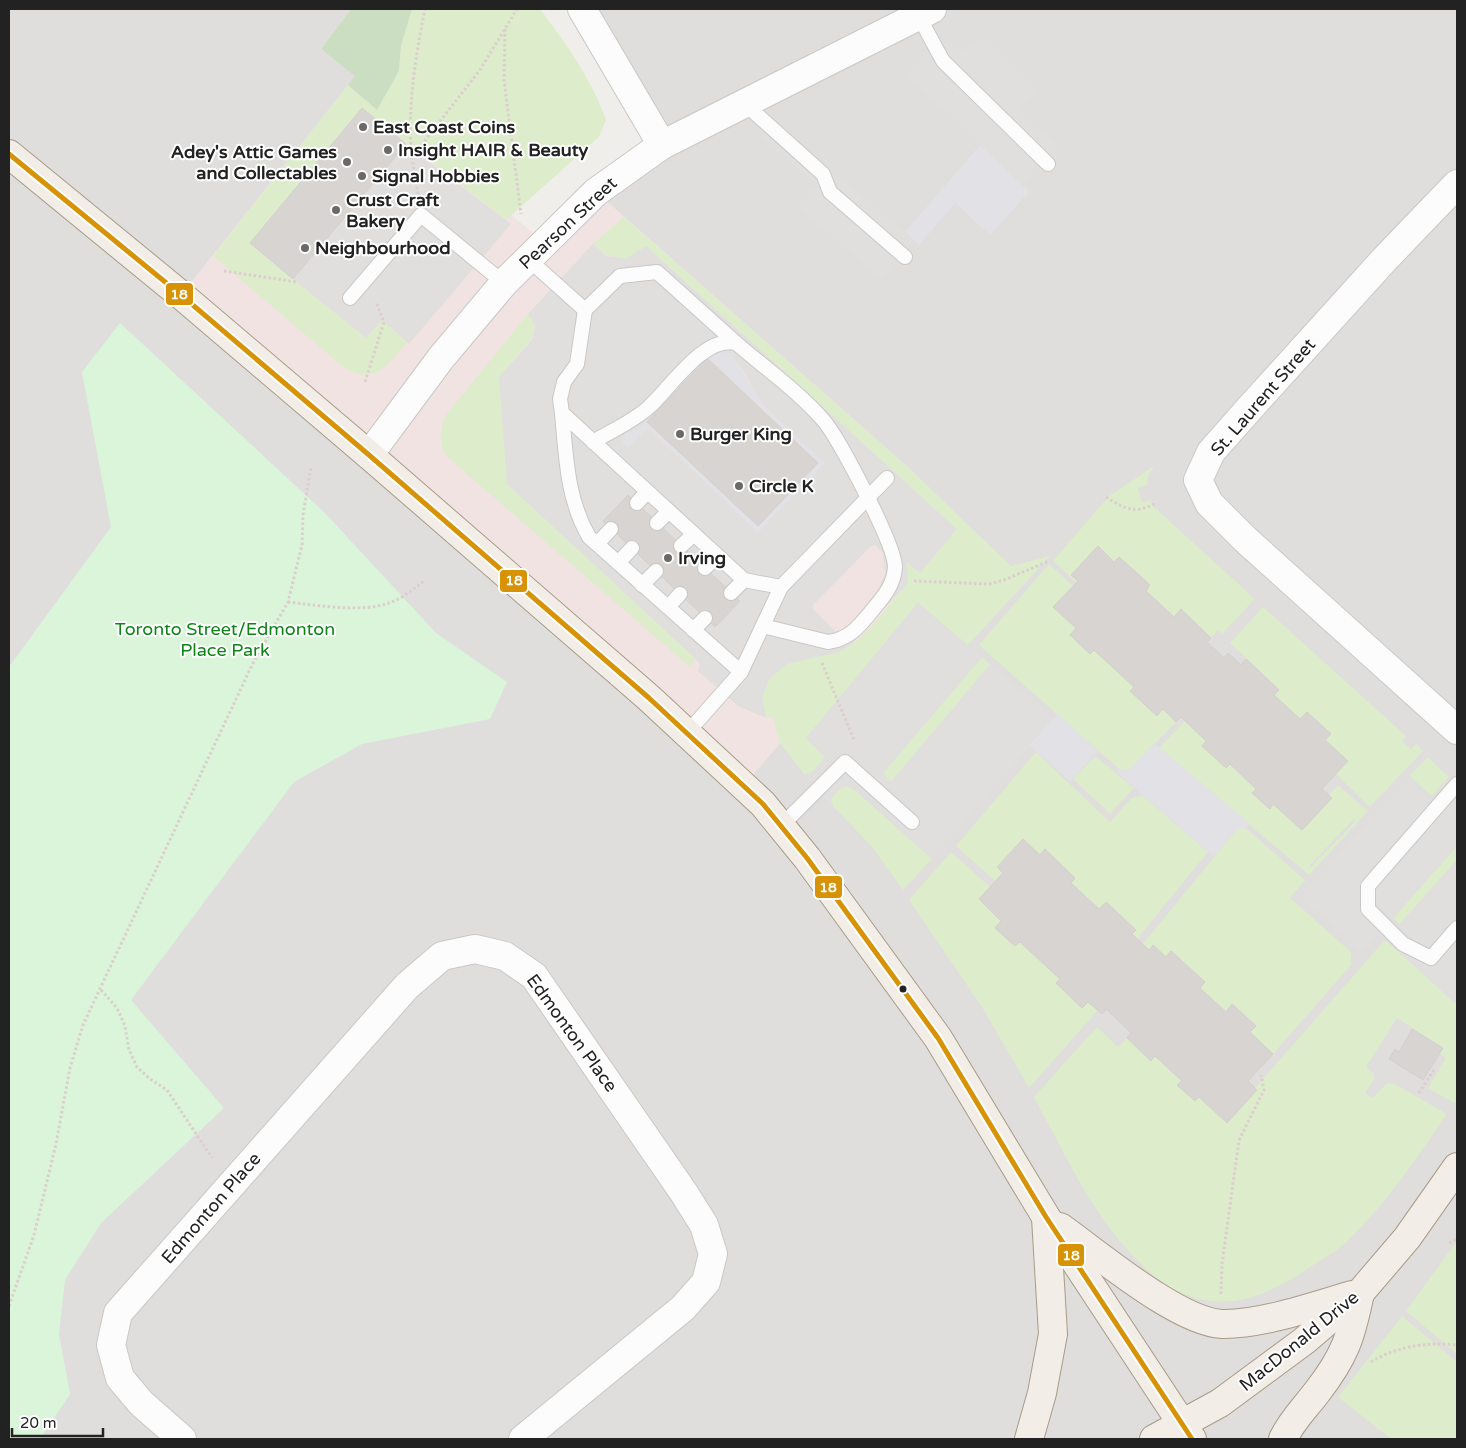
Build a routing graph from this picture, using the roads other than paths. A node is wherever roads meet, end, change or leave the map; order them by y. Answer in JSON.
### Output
{"nodes":[{"id":1,"x":582,"y":9,"type":"edge"},
{"id":2,"x":925,"y":12,"type":"edge"},
{"id":3,"x":744,"y":103,"type":"junction"},
{"id":4,"x":662,"y":145,"type":"junction"},
{"id":5,"x":9,"y":154,"type":"edge"},
{"id":6,"x":1048,"y":164,"type":"dead end"},
{"id":7,"x":1457,"y":184,"type":"edge"},
{"id":8,"x":905,"y":257,"type":"dead end"},
{"id":9,"x":528,"y":259,"type":"junction"},
{"id":10,"x":504,"y":284,"type":"junction"},
{"id":11,"x":350,"y":298,"type":"dead end"},
{"id":12,"x":585,"y":310,"type":"junction"},
{"id":13,"x":736,"y":342,"type":"junction"},
{"id":14,"x":562,"y":413,"type":"junction"},
{"id":15,"x":594,"y":442,"type":"junction"},
{"id":16,"x":369,"y":455,"type":"junction"},
{"id":17,"x":887,"y":478,"type":"dead end"},
{"id":18,"x":647,"y":492,"type":"junction"},
{"id":19,"x":867,"y":499,"type":"junction"},
{"id":20,"x":637,"y":503,"type":"dead end"},
{"id":21,"x":669,"y":511,"type":"junction"},
{"id":22,"x":657,"y":523,"type":"dead end"},
{"id":23,"x":611,"y":529,"type":"dead end"},
{"id":24,"x":694,"y":534,"type":"junction"},
{"id":25,"x":596,"y":544,"type":"junction"},
{"id":26,"x":682,"y":546,"type":"dead end"},
{"id":27,"x":632,"y":548,"type":"dead end"},
{"id":28,"x":717,"y":556,"type":"junction"},
{"id":29,"x":618,"y":563,"type":"junction"},
{"id":30,"x":705,"y":568,"type":"dead end"},
{"id":31,"x":656,"y":571,"type":"dead end"},
{"id":32,"x":744,"y":580,"type":"junction"},
{"id":33,"x":642,"y":585,"type":"junction"},
{"id":34,"x":781,"y":587,"type":"junction"},
{"id":35,"x":731,"y":593,"type":"dead end"},
{"id":36,"x":680,"y":594,"type":"dead end"},
{"id":37,"x":668,"y":607,"type":"junction"},
{"id":38,"x":705,"y":618,"type":"dead end"},
{"id":39,"x":763,"y":626,"type":"junction"},
{"id":40,"x":693,"y":630,"type":"junction"},
{"id":41,"x":741,"y":672,"type":"junction"},
{"id":42,"x":1457,"y":730,"type":"edge"},
{"id":43,"x":687,"y":734,"type":"junction"},
{"id":44,"x":1457,"y":784,"type":"edge"},
{"id":45,"x":912,"y":822,"type":"dead end"},
{"id":46,"x":782,"y":826,"type":"junction"},
{"id":47,"x":1457,"y":928,"type":"edge"},
{"id":48,"x":1457,"y":1167,"type":"edge"},
{"id":49,"x":1046,"y":1217,"type":"junction"},
{"id":50,"x":1360,"y":1293,"type":"junction"},
{"id":51,"x":1187,"y":1431,"type":"edge"},
{"id":52,"x":182,"y":1439,"type":"edge"},
{"id":53,"x":523,"y":1439,"type":"edge"},
{"id":54,"x":1029,"y":1439,"type":"edge"},
{"id":55,"x":1154,"y":1439,"type":"edge"},
{"id":56,"x":1283,"y":1439,"type":"edge"}],
"edges":[{"from":1,"to":4,"type":"street"},
{"from":2,"to":3,"type":"street","name":"Pearson Street"},
{"from":2,"to":6,"type":"lane"},
{"from":3,"to":4,"type":"street","name":"Pearson Street"},
{"from":3,"to":8,"type":"lane"},
{"from":4,"to":9,"type":"street","name":"Pearson Street"},
{"from":5,"to":16,"type":"main road"},
{"from":7,"to":42,"type":"street","name":"St. Laurent Street"},
{"from":9,"to":10,"type":"street","name":"Pearson Street"},
{"from":9,"to":12,"type":"lane"},
{"from":10,"to":11,"type":"lane"},
{"from":10,"to":16,"type":"street","name":"Pearson Street"},
{"from":12,"to":13,"type":"lane"},
{"from":12,"to":14,"type":"lane"},
{"from":13,"to":15,"type":"lane"},
{"from":13,"to":19,"type":"lane"},
{"from":14,"to":15,"type":"lane"},
{"from":14,"to":25,"type":"lane"},
{"from":15,"to":18,"type":"lane"},
{"from":16,"to":43,"type":"main road"},
{"from":17,"to":19,"type":"lane"},
{"from":18,"to":20,"type":"lane"},
{"from":18,"to":21,"type":"lane"},
{"from":19,"to":34,"type":"lane"},
{"from":19,"to":39,"type":"lane"},
{"from":21,"to":22,"type":"lane"},
{"from":21,"to":24,"type":"lane"},
{"from":23,"to":25,"type":"lane"},
{"from":24,"to":26,"type":"lane"},
{"from":24,"to":28,"type":"lane"},
{"from":25,"to":29,"type":"lane"},
{"from":27,"to":29,"type":"lane"},
{"from":28,"to":30,"type":"lane"},
{"from":28,"to":32,"type":"lane"},
{"from":29,"to":33,"type":"lane"},
{"from":31,"to":33,"type":"lane"},
{"from":32,"to":34,"type":"lane"},
{"from":32,"to":35,"type":"lane"},
{"from":33,"to":37,"type":"lane"},
{"from":34,"to":39,"type":"lane"},
{"from":36,"to":37,"type":"lane"},
{"from":37,"to":40,"type":"lane"},
{"from":38,"to":40,"type":"lane"},
{"from":39,"to":41,"type":"lane"},
{"from":40,"to":41,"type":"lane"},
{"from":41,"to":43,"type":"lane"},
{"from":43,"to":46,"type":"main road"},
{"from":44,"to":47,"type":"lane"},
{"from":45,"to":46,"type":"lane"},
{"from":46,"to":49,"type":"main road"},
{"from":48,"to":50,"type":"main road","name":"MacDonald Drive"},
{"from":49,"to":50,"type":"main road"},
{"from":49,"to":51,"type":"main road"},
{"from":49,"to":54,"type":"main road"},
{"from":50,"to":51,"type":"main road","name":"MacDonald Drive"},
{"from":50,"to":56,"type":"main road"},
{"from":51,"to":55,"type":"main road","name":"MacDonald Drive"},
{"from":52,"to":53,"type":"street","name":"Edmonton Place"}]}
